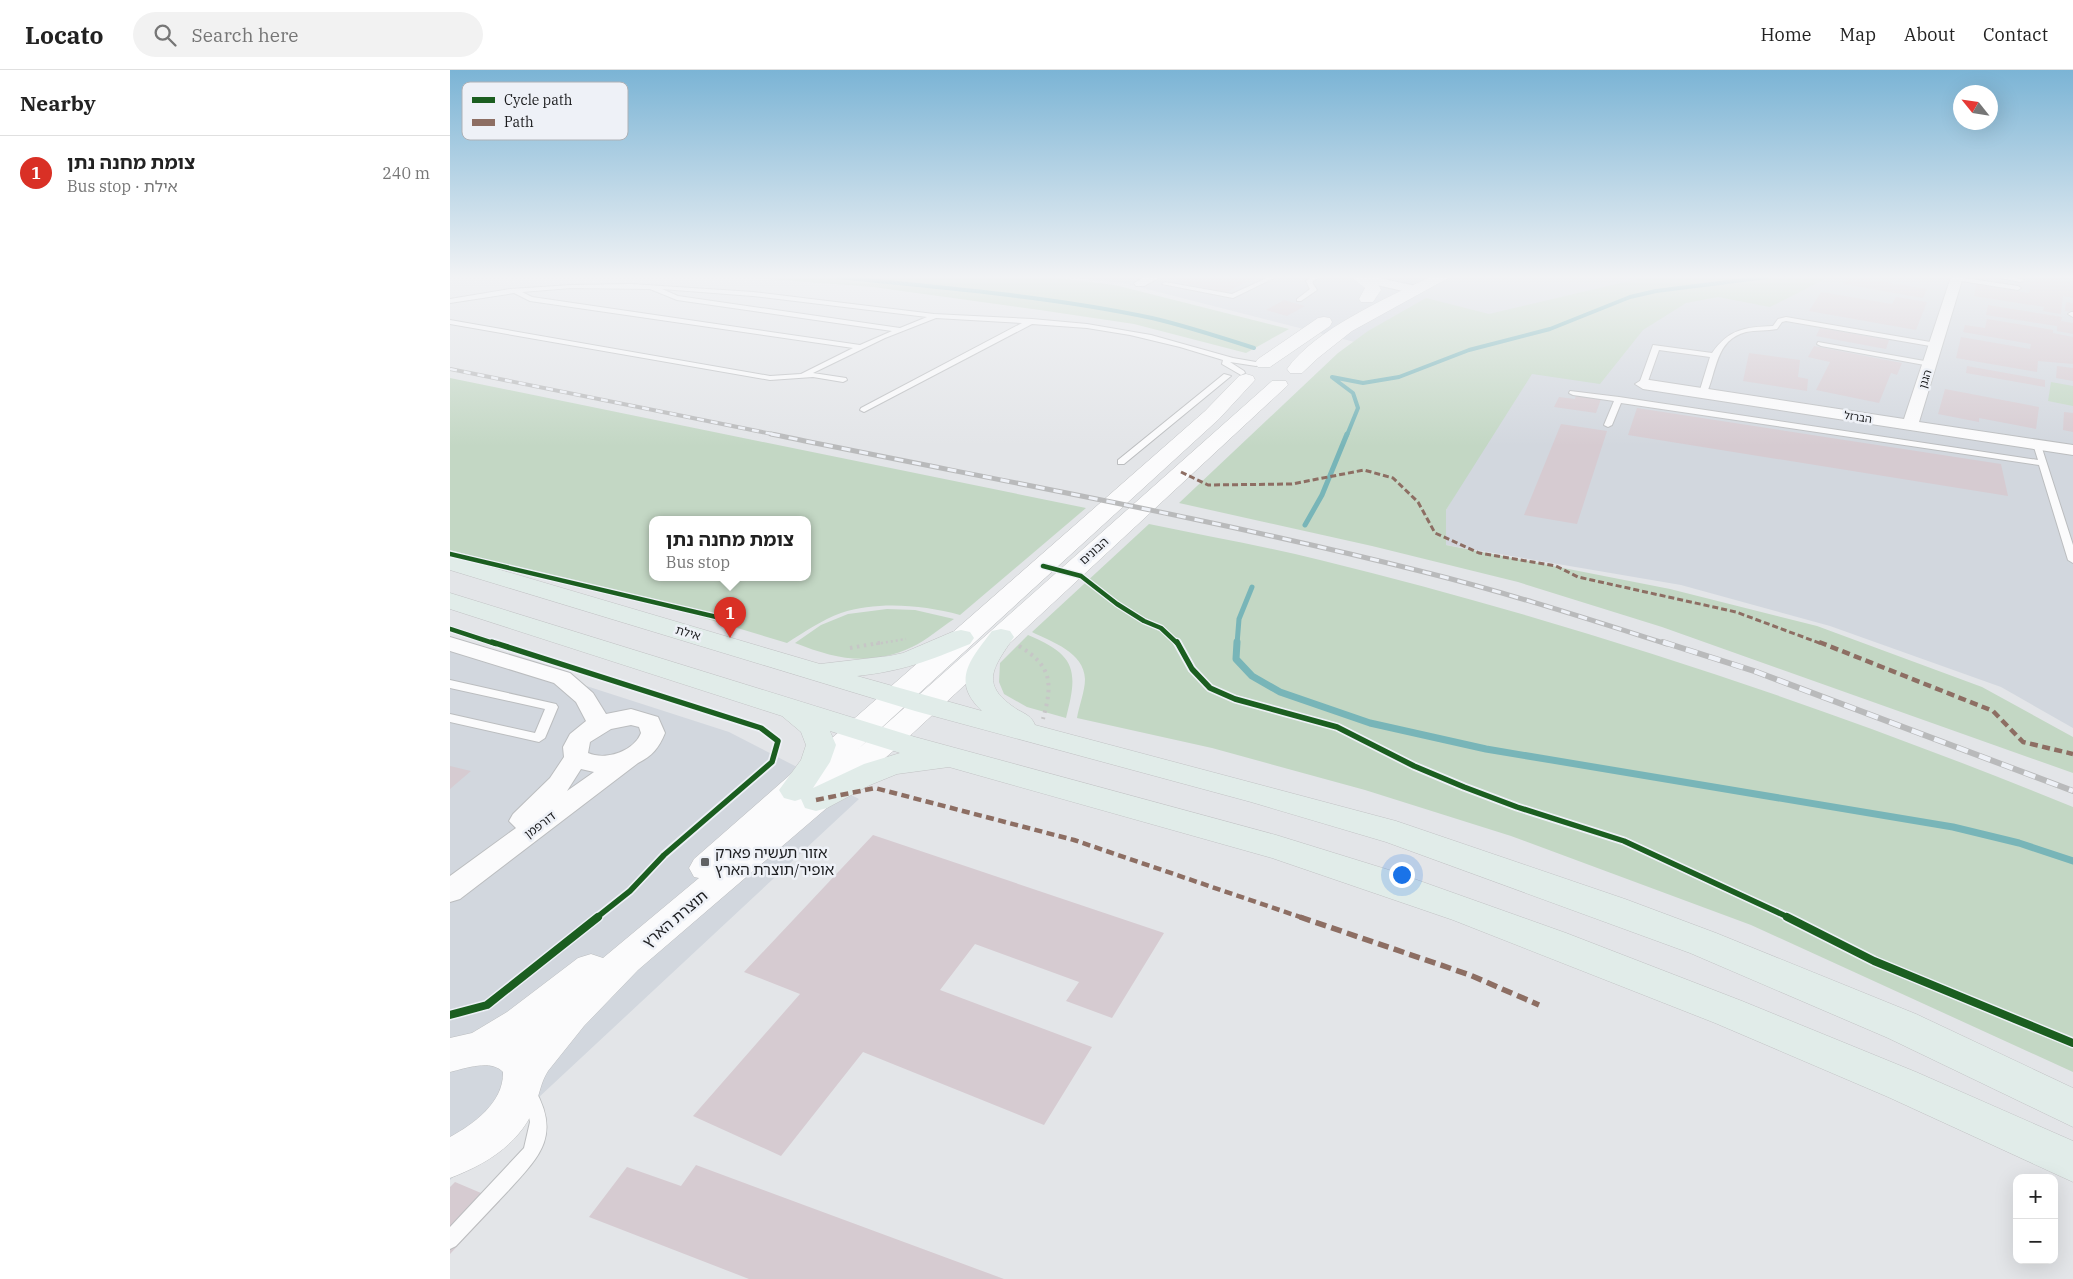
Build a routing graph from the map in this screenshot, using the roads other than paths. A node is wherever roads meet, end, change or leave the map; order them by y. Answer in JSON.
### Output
{"nodes":[{"id":1,"x":515,"y":333,"type":"edge"},
{"id":2,"x":766,"y":333,"type":"edge"},
{"id":3,"x":892,"y":333,"type":"edge"},
{"id":4,"x":1009,"y":333,"type":"edge"},
{"id":5,"x":1139,"y":333,"type":"edge"},
{"id":6,"x":1306,"y":333,"type":"edge"},
{"id":7,"x":1336,"y":333,"type":"edge"},
{"id":8,"x":1737,"y":333,"type":"edge"},
{"id":9,"x":1869,"y":333,"type":"edge"},
{"id":10,"x":1940,"y":333,"type":"edge"},
{"id":11,"x":1821,"y":344,"type":"dead end"},
{"id":12,"x":1936,"y":345,"type":"junction"},
{"id":13,"x":859,"y":347,"type":"junction"},
{"id":14,"x":1714,"y":355,"type":"junction"},
{"id":15,"x":1215,"y":356,"type":"junction"},
{"id":16,"x":1930,"y":364,"type":"junction"},
{"id":17,"x":1296,"y":369,"type":"junction"},
{"id":18,"x":1247,"y":371,"type":"junction"},
{"id":19,"x":801,"y":376,"type":"junction"},
{"id":20,"x":843,"y":380,"type":"dead end"},
{"id":21,"x":1643,"y":384,"type":"joint"},
{"id":22,"x":1279,"y":385,"type":"junction"},
{"id":23,"x":1573,"y":393,"type":"dead end"},
{"id":24,"x":1703,"y":393,"type":"junction"},
{"id":25,"x":1619,"y":400,"type":"junction"},
{"id":26,"x":864,"y":410,"type":"dead end"},
{"id":27,"x":1608,"y":425,"type":"dead end"},
{"id":28,"x":1910,"y":425,"type":"junction"},
{"id":29,"x":2037,"y":444,"type":"junction"},
{"id":30,"x":2073,"y":450,"type":"edge"},
{"id":31,"x":1121,"y":462,"type":"dead end"},
{"id":32,"x":2043,"y":463,"type":"junction"},
{"id":33,"x":2073,"y":560,"type":"edge"},
{"id":34,"x":450,"y":562,"type":"edge"},
{"id":35,"x":450,"y":602,"type":"edge"},
{"id":36,"x":1001,"y":637,"type":"junction"},
{"id":37,"x":962,"y":638,"type":"junction"},
{"id":38,"x":450,"y":644,"type":"edge"},
{"id":39,"x":815,"y":671,"type":"junction"},
{"id":40,"x":450,"y":684,"type":"edge"},
{"id":41,"x":912,"y":701,"type":"junction"},
{"id":42,"x":787,"y":708,"type":"junction"},
{"id":43,"x":450,"y":718,"type":"edge"},
{"id":44,"x":600,"y":724,"type":"junction"},
{"id":45,"x":874,"y":735,"type":"junction"},
{"id":46,"x":1039,"y":736,"type":"junction"},
{"id":47,"x":576,"y":758,"type":"junction"},
{"id":48,"x":628,"y":758,"type":"junction"},
{"id":49,"x":970,"y":763,"type":"junction"},
{"id":50,"x":806,"y":795,"type":"junction"},
{"id":51,"x":450,"y":874,"type":"edge"},
{"id":52,"x":450,"y":892,"type":"edge"},
{"id":53,"x":462,"y":1050,"type":"edge"},
{"id":54,"x":523,"y":1080,"type":"junction"},
{"id":55,"x":2073,"y":1108,"type":"edge"},
{"id":56,"x":450,"y":1158,"type":"edge"},
{"id":57,"x":2073,"y":1162,"type":"edge"},
{"id":58,"x":450,"y":1240,"type":"edge"}],
"edges":[{"from":1,"to":19,"type":"lane"},
{"from":2,"to":13,"type":"lane"},
{"from":3,"to":13,"type":"lane"},
{"from":4,"to":26,"type":"lane"},
{"from":5,"to":15,"type":"lane"},
{"from":6,"to":18,"type":"street","name":"הבונים"},
{"from":7,"to":17,"type":"street","name":"הבונים"},
{"from":8,"to":14,"type":"lane"},
{"from":9,"to":12,"type":"lane"},
{"from":10,"to":12,"type":"street","name":"הגנן"},
{"from":11,"to":16,"type":"lane"},
{"from":12,"to":16,"type":"street","name":"הגנן"},
{"from":13,"to":19,"type":"lane"},
{"from":14,"to":21,"type":"lane"},
{"from":14,"to":24,"type":"lane"},
{"from":15,"to":18,"type":"lane"},
{"from":15,"to":18,"type":"lane"},
{"from":16,"to":28,"type":"street","name":"הגנן"},
{"from":17,"to":18,"type":"street"},
{"from":17,"to":22,"type":"street","name":"הבונים"},
{"from":18,"to":22,"type":"street"},
{"from":18,"to":31,"type":"lane"},
{"from":18,"to":37,"type":"street","name":"הבונים"},
{"from":19,"to":20,"type":"lane"},
{"from":21,"to":24,"type":"street","name":"הברזל"},
{"from":22,"to":36,"type":"street","name":"הבונים"},
{"from":23,"to":25,"type":"lane"},
{"from":24,"to":28,"type":"street","name":"הברזל"},
{"from":25,"to":27,"type":"lane"},
{"from":25,"to":32,"type":"lane"},
{"from":28,"to":29,"type":"street","name":"הברזל"},
{"from":29,"to":30,"type":"street","name":"הברזל"},
{"from":29,"to":32,"type":"lane"},
{"from":32,"to":33,"type":"lane"},
{"from":34,"to":39,"type":"main road","name":"אילת"},
{"from":35,"to":42,"type":"main road"},
{"from":36,"to":41,"type":"street","name":"הבונים"},
{"from":36,"to":46,"type":"main road"},
{"from":37,"to":39,"type":"main road"},
{"from":37,"to":41,"type":"street","name":"הבונים"},
{"from":38,"to":44,"type":"street"},
{"from":39,"to":41,"type":"main road","name":"אילת"},
{"from":40,"to":43,"type":"lane"},
{"from":41,"to":45,"type":"street","name":"הבונים"},
{"from":41,"to":46,"type":"main road","name":"אילת"},
{"from":42,"to":45,"type":"main road"},
{"from":42,"to":50,"type":"main road"},
{"from":44,"to":47,"type":"street","name":"דורפמן"},
{"from":44,"to":48,"type":"street","name":"דורפמן"},
{"from":45,"to":49,"type":"main road"},
{"from":45,"to":50,"type":"street","name":"תוצרת הארץ"},
{"from":46,"to":55,"type":"main road","name":"אילת"},
{"from":47,"to":48,"type":"street"},
{"from":47,"to":51,"type":"street","name":"דורפמן"},
{"from":48,"to":52,"type":"street","name":"דורפמן"},
{"from":49,"to":50,"type":"main road"},
{"from":49,"to":57,"type":"main road"},
{"from":50,"to":53,"type":"street","name":"תוצרת הארץ"},
{"from":50,"to":54,"type":"street","name":"תוצרת הארץ"},
{"from":53,"to":54,"type":"street"},
{"from":54,"to":56,"type":"street","name":"תוצרת הארץ"},
{"from":54,"to":58,"type":"lane"}]}
